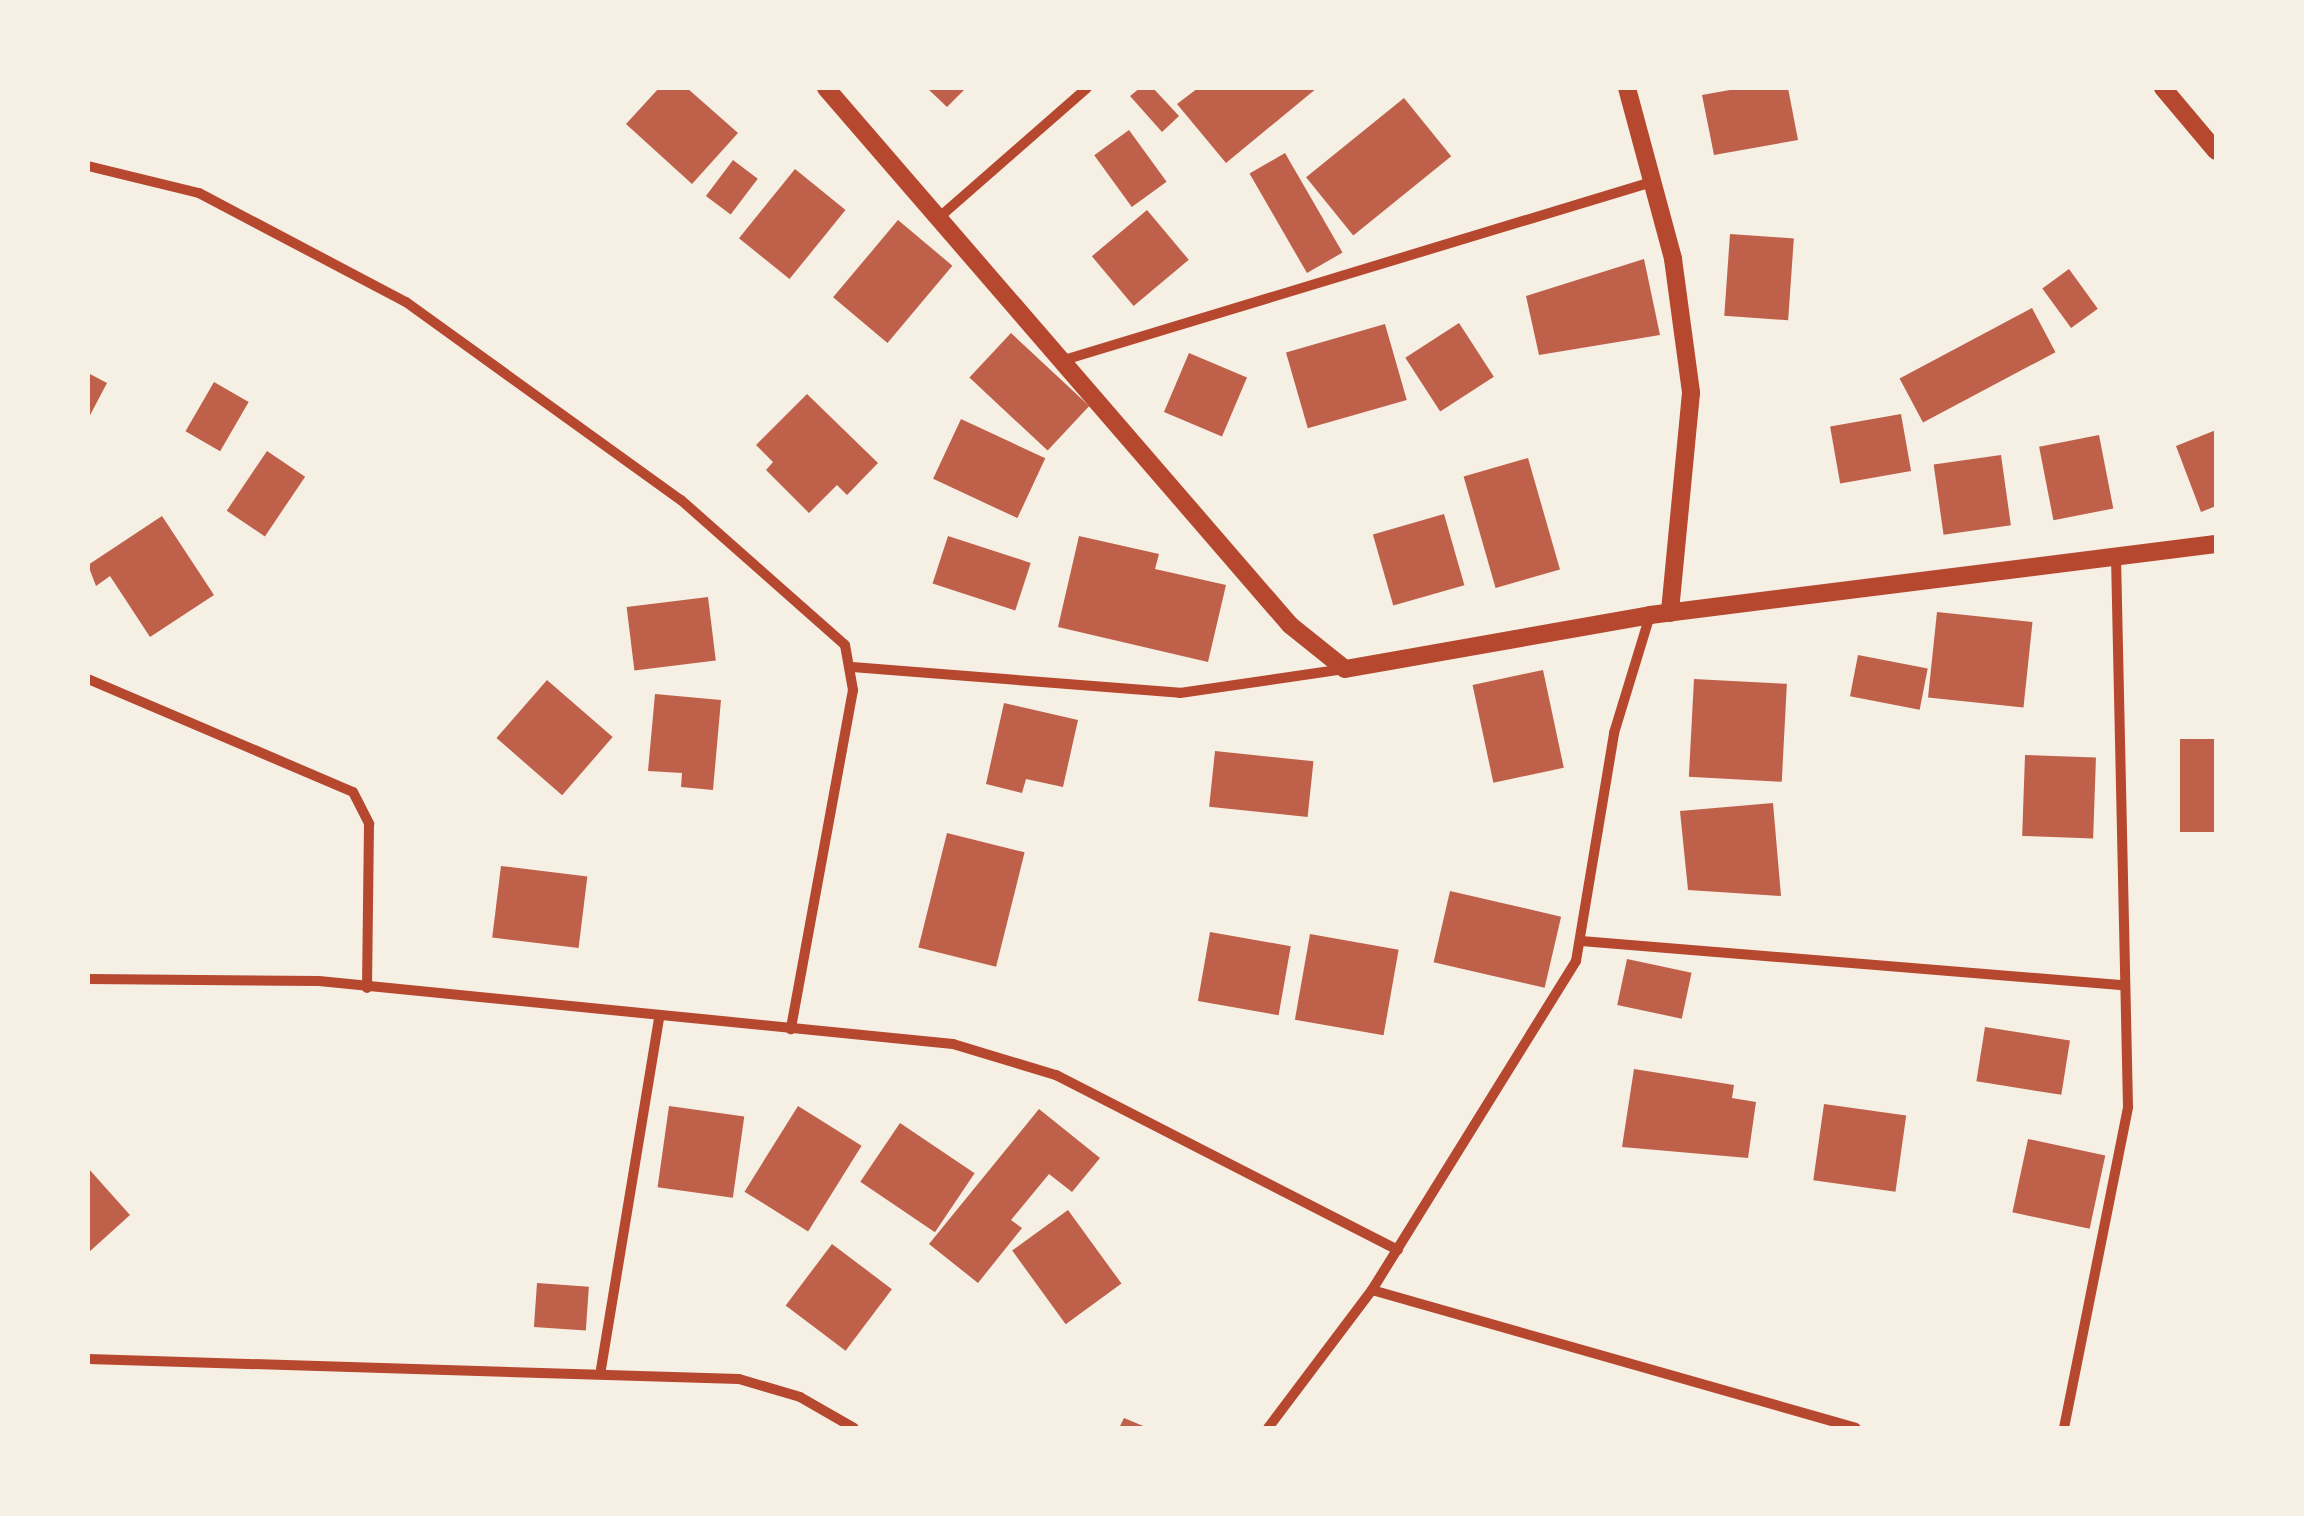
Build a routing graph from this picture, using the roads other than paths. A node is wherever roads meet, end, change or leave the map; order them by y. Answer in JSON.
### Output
{"nodes":[{"id":1,"x":826,"y":88,"type":"edge"},
{"id":2,"x":1088,"y":88,"type":"edge"},
{"id":3,"x":1628,"y":88,"type":"edge"},
{"id":4,"x":2163,"y":88,"type":"edge"},
{"id":5,"x":2216,"y":150,"type":"edge"},
{"id":6,"x":88,"y":166,"type":"edge"},
{"id":7,"x":1655,"y":181,"type":"junction"},
{"id":8,"x":943,"y":214,"type":"junction"},
{"id":9,"x":1064,"y":360,"type":"junction"},
{"id":10,"x":2216,"y":544,"type":"edge"},
{"id":11,"x":2116,"y":558,"type":"junction"},
{"id":12,"x":1670,"y":613,"type":"junction"},
{"id":13,"x":1650,"y":615,"type":"junction"},
{"id":14,"x":852,"y":666,"type":"junction"},
{"id":15,"x":1345,"y":669,"type":"junction"},
{"id":16,"x":88,"y":679,"type":"edge"},
{"id":17,"x":1581,"y":941,"type":"junction"},
{"id":18,"x":88,"y":978,"type":"edge"},
{"id":19,"x":2120,"y":985,"type":"junction"},
{"id":20,"x":367,"y":988,"type":"junction"},
{"id":21,"x":659,"y":1020,"type":"junction"},
{"id":22,"x":791,"y":1028,"type":"junction"},
{"id":23,"x":1398,"y":1250,"type":"junction"},
{"id":24,"x":1372,"y":1290,"type":"junction"},
{"id":25,"x":88,"y":1359,"type":"edge"},
{"id":26,"x":601,"y":1369,"type":"junction"},
{"id":27,"x":854,"y":1428,"type":"edge"},
{"id":28,"x":1268,"y":1428,"type":"edge"},
{"id":29,"x":1856,"y":1428,"type":"edge"},
{"id":30,"x":2064,"y":1428,"type":"edge"}],
"edges":[{"from":1,"to":8,"type":"street"},
{"from":2,"to":8,"type":"street"},
{"from":3,"to":7,"type":"street"},
{"from":4,"to":5,"type":"street"},
{"from":6,"to":14,"type":"street"},
{"from":7,"to":9,"type":"street"},
{"from":7,"to":12,"type":"street"},
{"from":8,"to":9,"type":"street"},
{"from":9,"to":15,"type":"street"},
{"from":10,"to":11,"type":"street"},
{"from":11,"to":12,"type":"street"},
{"from":11,"to":19,"type":"street"},
{"from":12,"to":13,"type":"street"},
{"from":13,"to":15,"type":"street"},
{"from":13,"to":17,"type":"street"},
{"from":14,"to":15,"type":"street"},
{"from":14,"to":22,"type":"street"},
{"from":16,"to":20,"type":"street"},
{"from":17,"to":19,"type":"street"},
{"from":17,"to":23,"type":"street"},
{"from":18,"to":20,"type":"street"},
{"from":19,"to":30,"type":"street"},
{"from":20,"to":21,"type":"street"},
{"from":21,"to":22,"type":"street"},
{"from":21,"to":26,"type":"street"},
{"from":22,"to":23,"type":"street"},
{"from":23,"to":24,"type":"street"},
{"from":24,"to":28,"type":"street"},
{"from":24,"to":29,"type":"street"},
{"from":25,"to":26,"type":"street"},
{"from":26,"to":27,"type":"street"}]}
